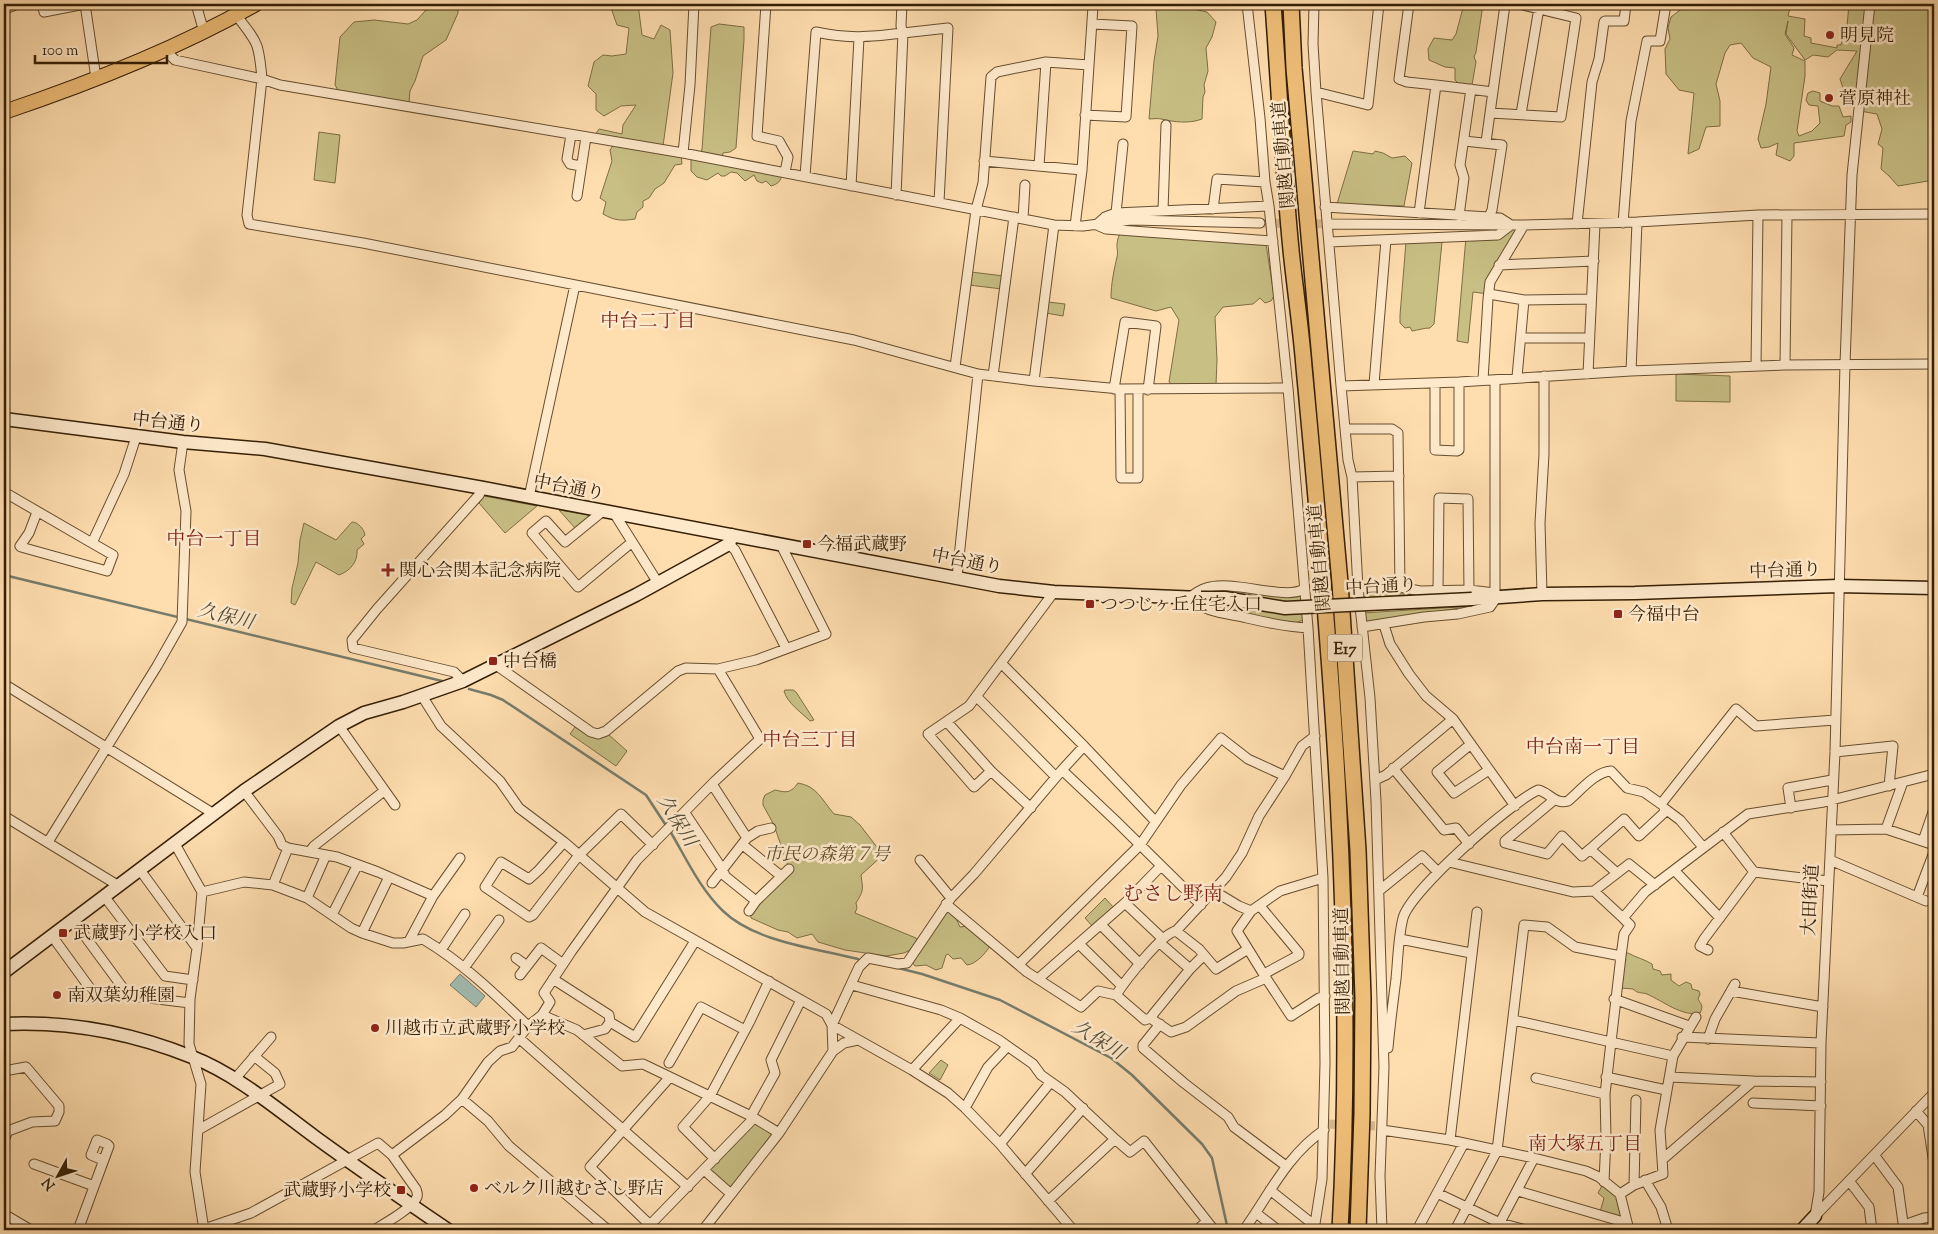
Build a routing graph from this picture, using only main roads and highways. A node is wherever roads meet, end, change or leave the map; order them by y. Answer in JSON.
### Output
{"nodes":[{"id":1,"x":256,"y":4,"type":"edge"},
{"id":2,"x":1273,"y":4,"type":"edge"},
{"id":3,"x":1291,"y":4,"type":"edge"},
{"id":4,"x":4,"y":112,"type":"edge"},
{"id":5,"x":1340,"y":1230,"type":"edge"},
{"id":6,"x":1358,"y":1230,"type":"edge"}],
"edges":[{"from":1,"to":4,"type":"main road"},
{"from":2,"to":5,"type":"highway","name":"関越自動車道","number":"E17"},
{"from":3,"to":6,"type":"highway","name":"関越自動車道","number":"E17"}]}
